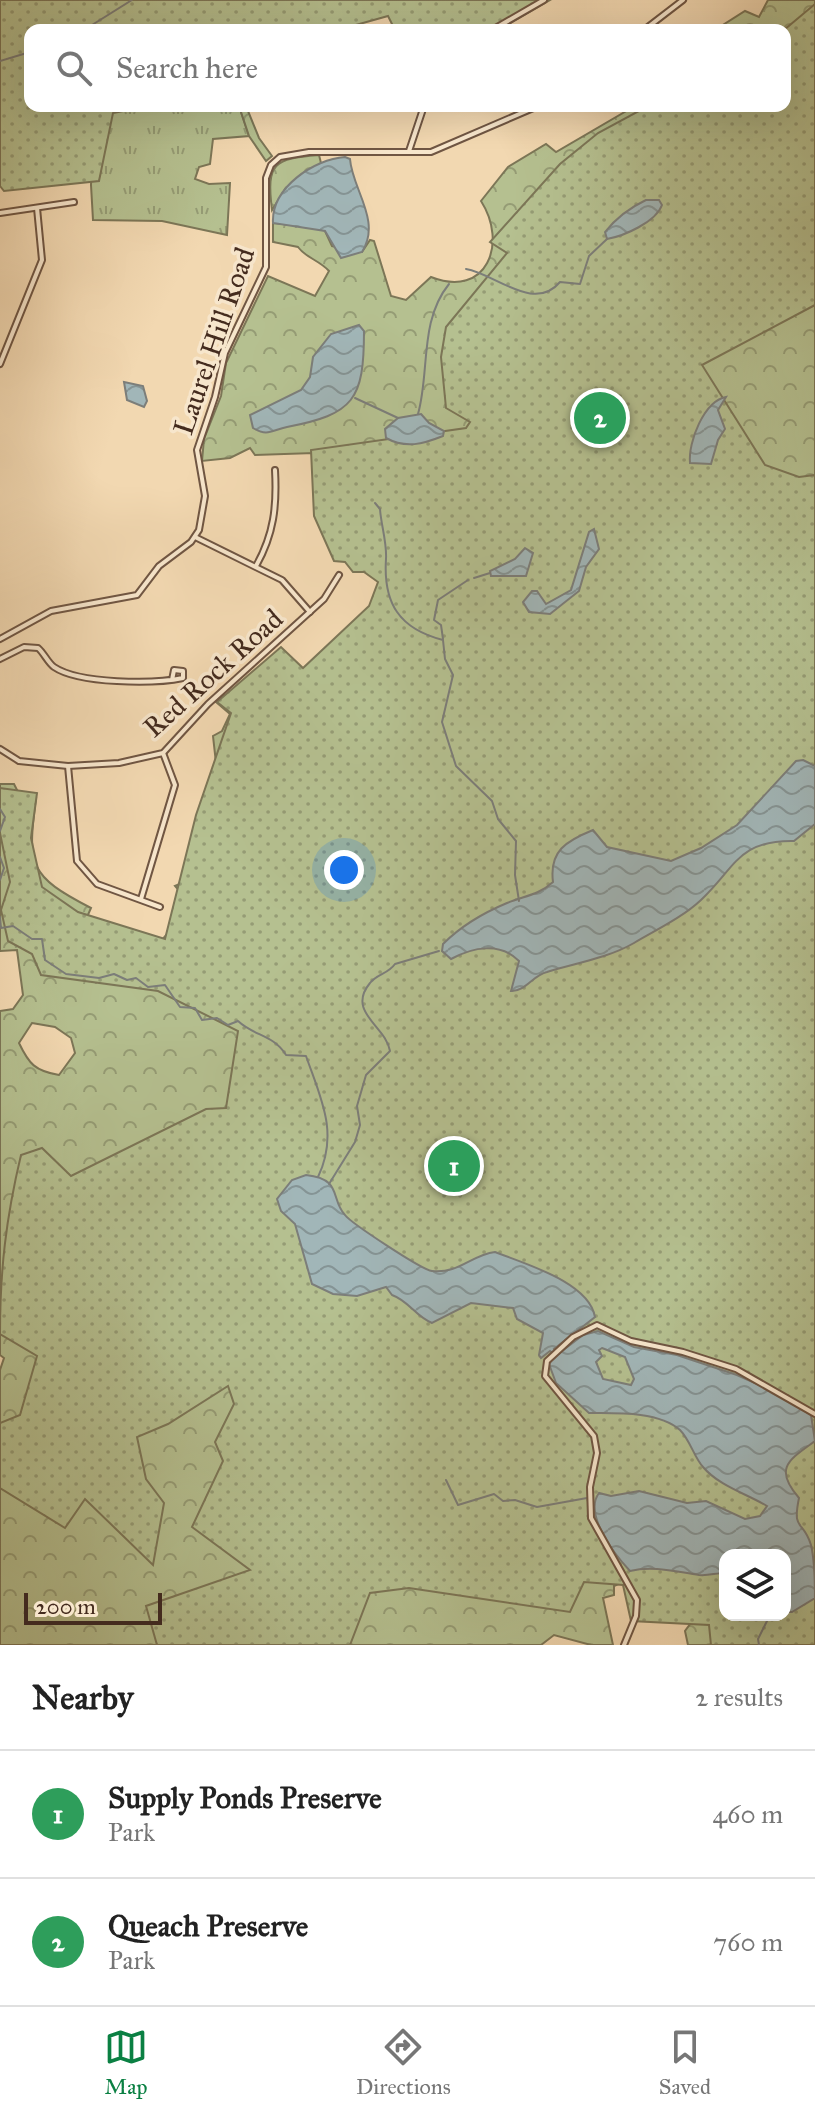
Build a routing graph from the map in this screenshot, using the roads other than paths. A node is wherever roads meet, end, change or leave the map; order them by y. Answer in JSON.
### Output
{"nodes":[{"id":1,"x":544,"y":0,"type":"edge"},
{"id":2,"x":683,"y":0,"type":"edge"},
{"id":3,"x":502,"y":24,"type":"edge"},
{"id":4,"x":652,"y":24,"type":"edge"},
{"id":5,"x":422,"y":112,"type":"edge"},
{"id":6,"x":525,"y":112,"type":"edge"},
{"id":7,"x":409,"y":151,"type":"junction"},
{"id":8,"x":74,"y":202,"type":"dead end"},
{"id":9,"x":37,"y":208,"type":"junction"},
{"id":10,"x":0,"y":213,"type":"edge"},
{"id":11,"x":0,"y":364,"type":"edge"},
{"id":12,"x":275,"y":470,"type":"dead end"},
{"id":13,"x":195,"y":537,"type":"junction"},
{"id":14,"x":256,"y":566,"type":"junction"},
{"id":15,"x":339,"y":575,"type":"dead end"},
{"id":16,"x":310,"y":612,"type":"junction"},
{"id":17,"x":0,"y":639,"type":"edge"},
{"id":18,"x":0,"y":659,"type":"edge"},
{"id":19,"x":172,"y":680,"type":"dead end"},
{"id":20,"x":0,"y":749,"type":"edge"},
{"id":21,"x":163,"y":753,"type":"junction"},
{"id":22,"x":68,"y":766,"type":"junction"},
{"id":23,"x":141,"y":899,"type":"junction"},
{"id":24,"x":160,"y":907,"type":"dead end"},
{"id":25,"x":815,"y":1414,"type":"edge"},
{"id":26,"x":624,"y":1645,"type":"edge"}],
"edges":[{"from":1,"to":3,"type":"street"},
{"from":2,"to":4,"type":"street"},
{"from":5,"to":7,"type":"street"},
{"from":6,"to":7,"type":"street"},
{"from":7,"to":13,"type":"street","name":"Laurel Hill Road"},
{"from":8,"to":9,"type":"street"},
{"from":9,"to":10,"type":"street"},
{"from":9,"to":11,"type":"street"},
{"from":12,"to":14,"type":"street"},
{"from":13,"to":14,"type":"street"},
{"from":13,"to":17,"type":"street"},
{"from":14,"to":16,"type":"street"},
{"from":15,"to":16,"type":"street","name":"Red Rock Road"},
{"from":16,"to":21,"type":"street","name":"Red Rock Road"},
{"from":18,"to":19,"type":"street"},
{"from":20,"to":22,"type":"street","name":"Red Rock Road"},
{"from":21,"to":22,"type":"street","name":"Red Rock Road"},
{"from":21,"to":23,"type":"street"},
{"from":22,"to":23,"type":"street"},
{"from":23,"to":24,"type":"street"},
{"from":25,"to":26,"type":"street"}]}
